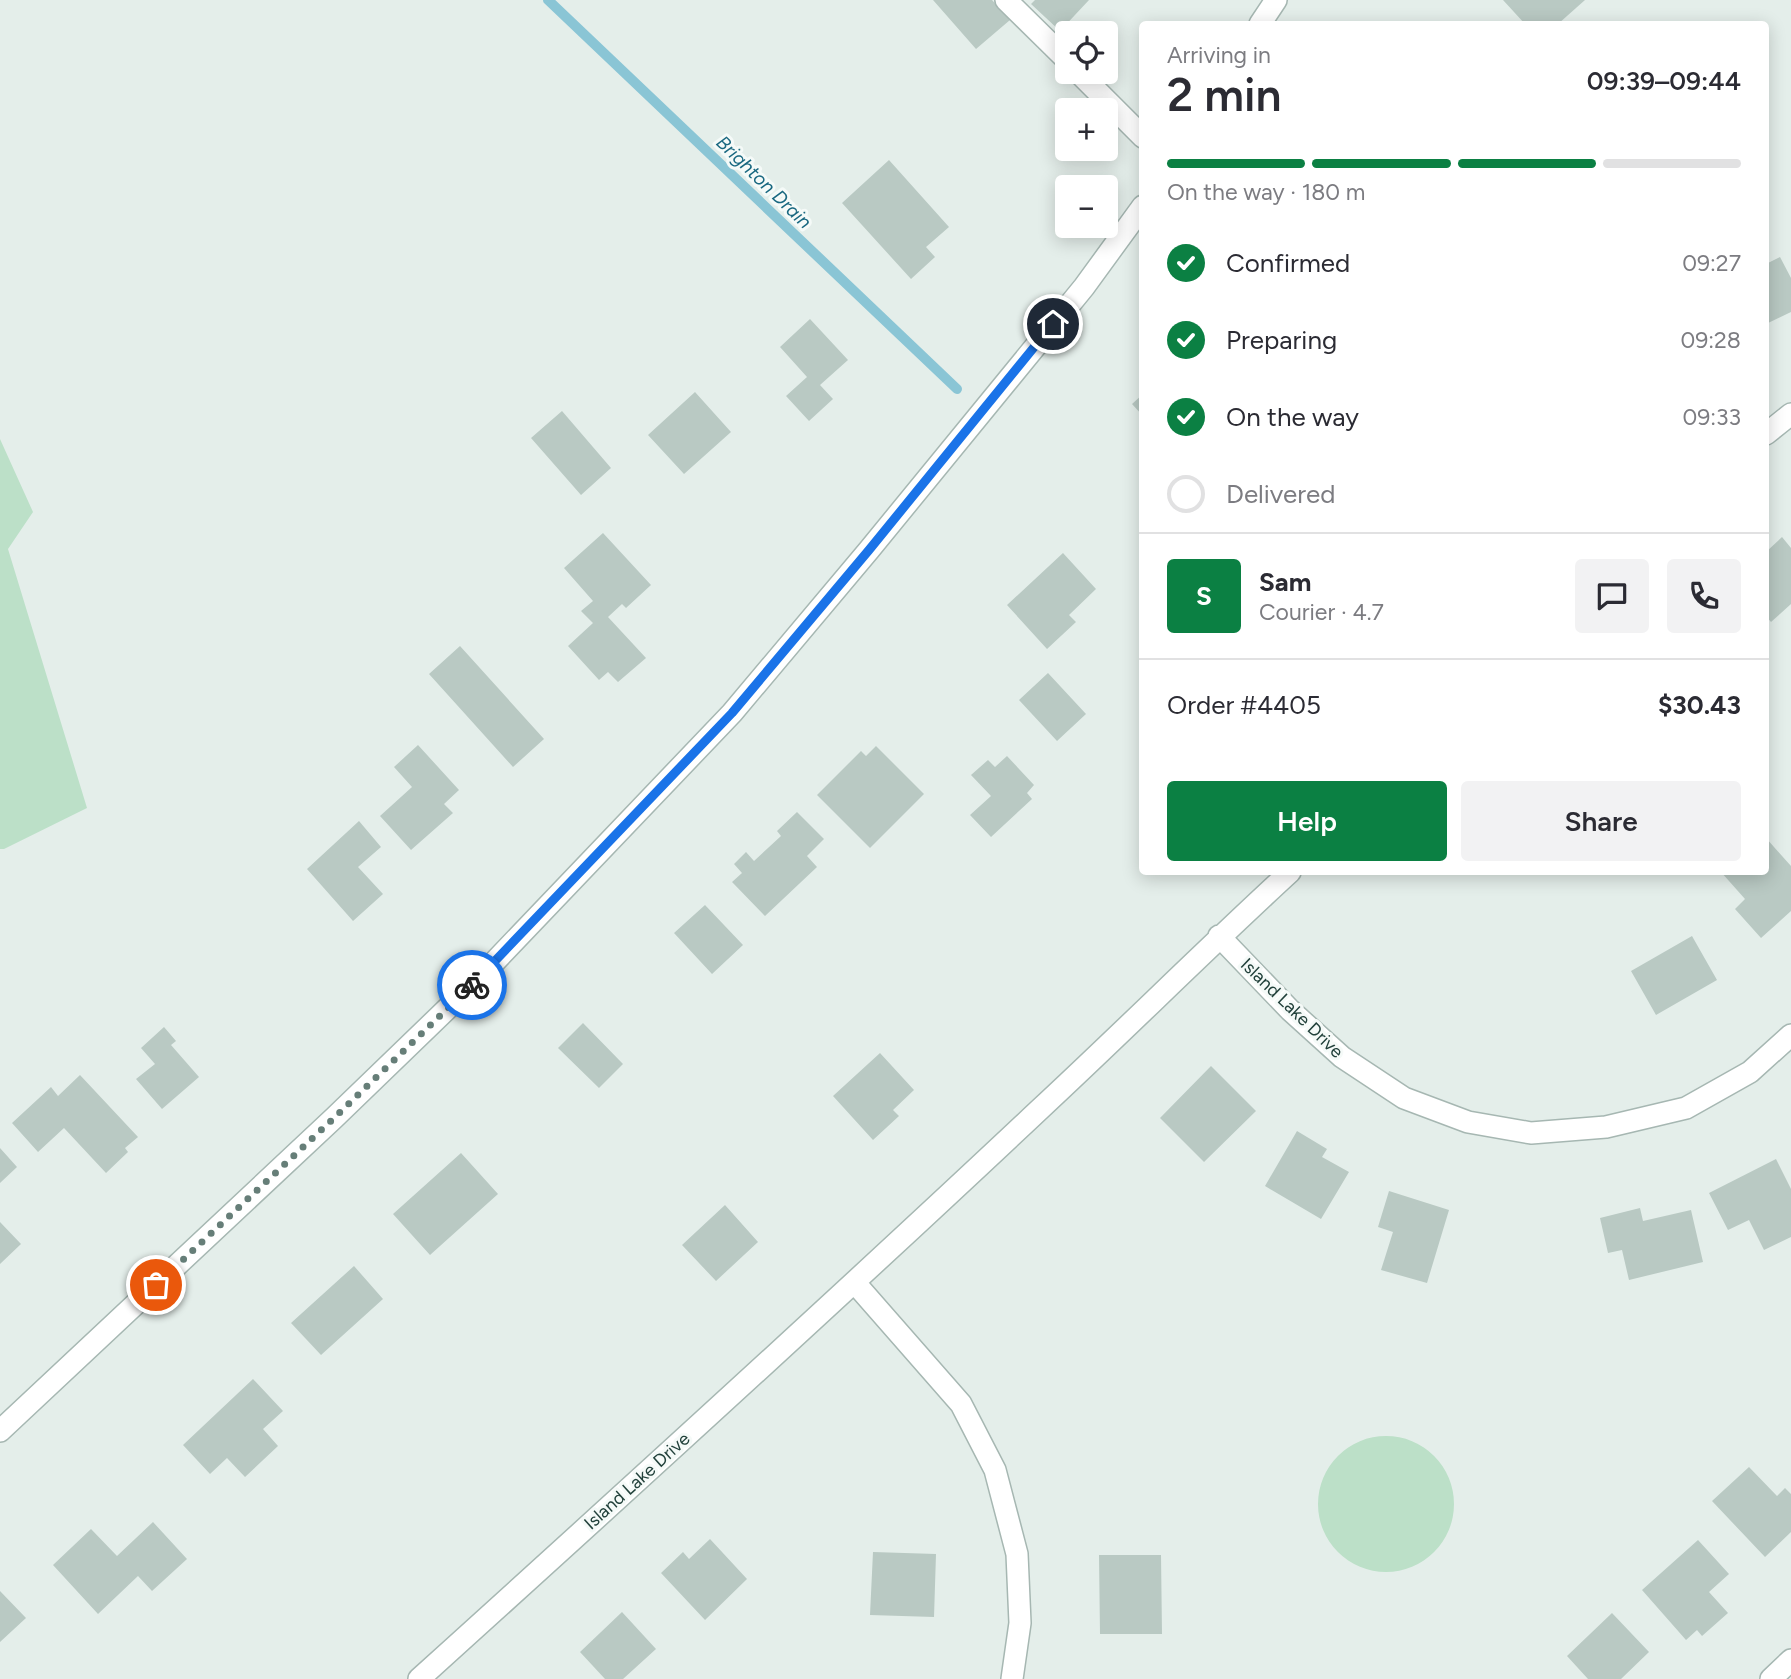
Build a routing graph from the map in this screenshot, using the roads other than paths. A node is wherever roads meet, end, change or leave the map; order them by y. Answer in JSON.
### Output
{"nodes":[{"id":1,"x":1006,"y":0,"type":"edge"},
{"id":2,"x":1276,"y":0,"type":"edge"},
{"id":3,"x":1263,"y":21,"type":"edge"},
{"id":4,"x":1055,"y":48,"type":"edge"},
{"id":5,"x":1090,"y":84,"type":"edge"},
{"id":6,"x":1139,"y":133,"type":"edge"},
{"id":7,"x":1139,"y":211,"type":"edge"},
{"id":8,"x":1791,"y":414,"type":"edge"},
{"id":9,"x":1769,"y":432,"type":"edge"},
{"id":10,"x":1287,"y":875,"type":"edge"},
{"id":11,"x":1219,"y":936,"type":"junction"},
{"id":12,"x":1791,"y":1035,"type":"edge"},
{"id":13,"x":855,"y":1283,"type":"junction"},
{"id":14,"x":0,"y":1431,"type":"edge"},
{"id":15,"x":1791,"y":1660,"type":"edge"},
{"id":16,"x":419,"y":1679,"type":"edge"},
{"id":17,"x":1012,"y":1679,"type":"edge"},
{"id":18,"x":1771,"y":1679,"type":"edge"}],
"edges":[{"from":1,"to":4,"type":"street"},
{"from":2,"to":3,"type":"street"},
{"from":5,"to":6,"type":"street"},
{"from":7,"to":14,"type":"street"},
{"from":8,"to":9,"type":"street"},
{"from":10,"to":11,"type":"street","name":"Island Lake Drive"},
{"from":11,"to":12,"type":"street","name":"Island Lake Drive"},
{"from":11,"to":13,"type":"street","name":"Island Lake Drive"},
{"from":13,"to":16,"type":"street","name":"Island Lake Drive"},
{"from":13,"to":17,"type":"street"},
{"from":15,"to":18,"type":"street"}]}
